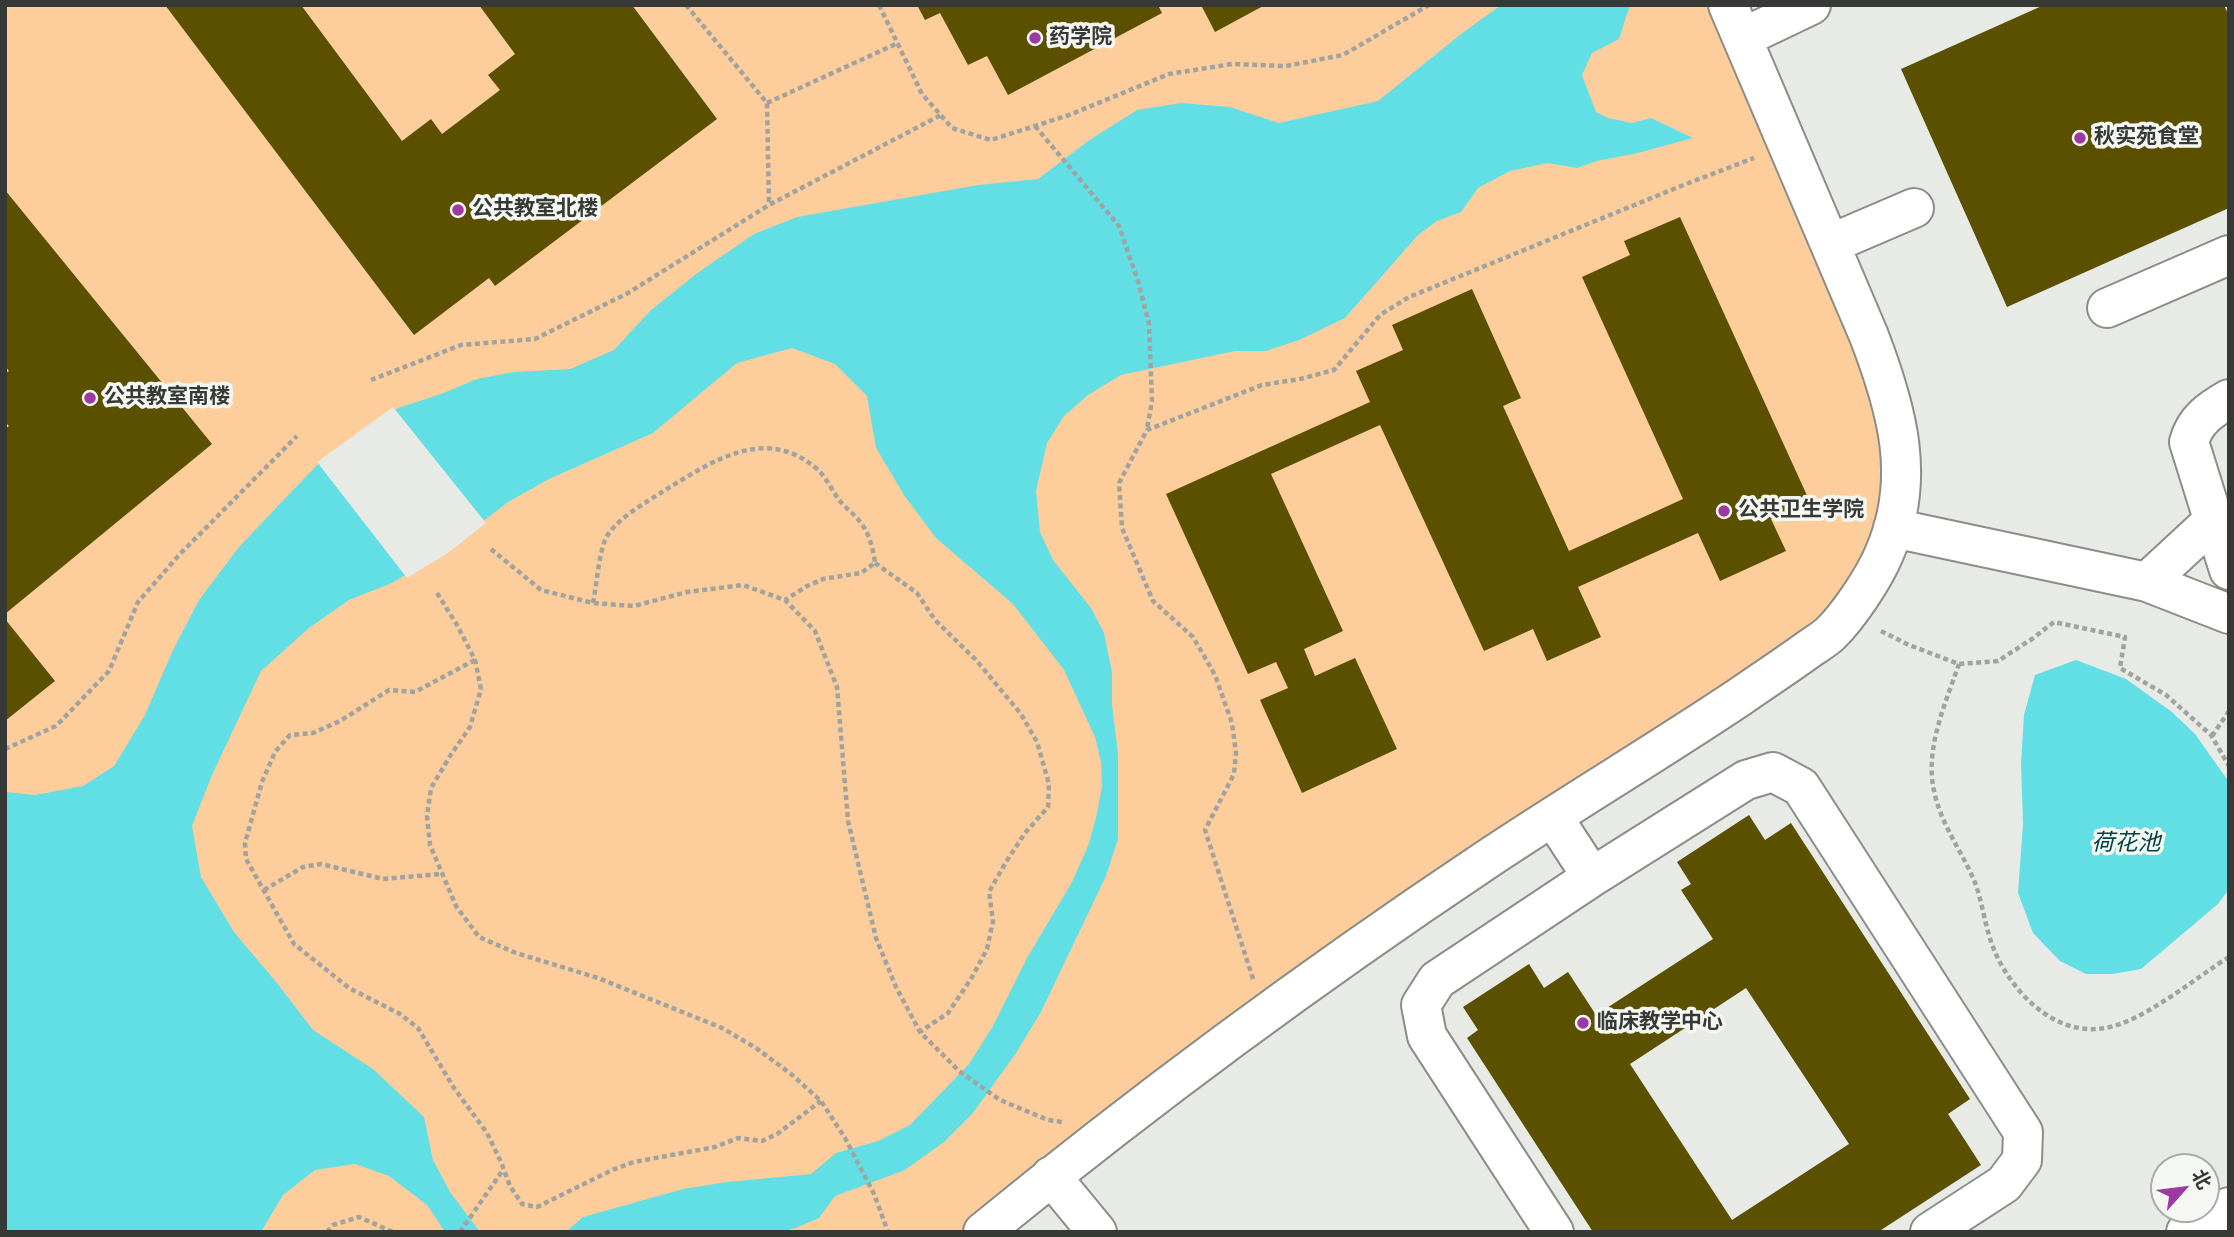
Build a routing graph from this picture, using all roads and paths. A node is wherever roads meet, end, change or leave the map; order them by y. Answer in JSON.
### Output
{"nodes":[{"id":1,"x":685,"y":5,"type":"edge"},
{"id":2,"x":879,"y":5,"type":"edge"},
{"id":3,"x":1429,"y":5,"type":"edge"},
{"id":4,"x":1811,"y":5,"type":"edge"},
{"id":5,"x":1735,"y":22,"type":"edge"},
{"id":6,"x":898,"y":43,"type":"junction"},
{"id":7,"x":767,"y":103,"type":"junction"},
{"id":8,"x":941,"y":115,"type":"junction"},
{"id":9,"x":1035,"y":126,"type":"junction"},
{"id":10,"x":1787,"y":145,"type":"junction"},
{"id":11,"x":769,"y":205,"type":"junction"},
{"id":12,"x":1914,"y":208,"type":"dead end"},
{"id":13,"x":1830,"y":244,"type":"junction"},
{"id":14,"x":2229,"y":255,"type":"edge"},
{"id":15,"x":2107,"y":308,"type":"dead end"},
{"id":16,"x":371,"y":380,"type":"dead end"},
{"id":17,"x":2229,"y":399,"type":"edge"},
{"id":18,"x":1147,"y":430,"type":"junction"},
{"id":19,"x":297,"y":436,"type":"dead end"},
{"id":20,"x":2213,"y":521,"type":"junction"},
{"id":21,"x":1894,"y":528,"type":"junction"},
{"id":22,"x":491,"y":549,"type":"dead end"},
{"id":23,"x":876,"y":563,"type":"junction"},
{"id":24,"x":2229,"y":570,"type":"edge"},
{"id":25,"x":2147,"y":582,"type":"junction"},
{"id":26,"x":437,"y":593,"type":"dead end"},
{"id":27,"x":785,"y":600,"type":"junction"},
{"id":28,"x":593,"y":603,"type":"junction"},
{"id":29,"x":1845,"y":614,"type":"junction"},
{"id":30,"x":2229,"y":614,"type":"edge"},
{"id":31,"x":475,"y":660,"type":"junction"},
{"id":32,"x":1959,"y":664,"type":"junction"},
{"id":33,"x":2229,"y":711,"type":"edge"},
{"id":34,"x":2212,"y":736,"type":"junction"},
{"id":35,"x":5,"y":749,"type":"edge"},
{"id":36,"x":2229,"y":766,"type":"edge"},
{"id":37,"x":1553,"y":817,"type":"junction"},
{"id":38,"x":441,"y":874,"type":"junction"},
{"id":39,"x":1592,"y":877,"type":"junction"},
{"id":40,"x":264,"y":890,"type":"junction"},
{"id":41,"x":2229,"y":957,"type":"edge"},
{"id":42,"x":1265,"y":1016,"type":"junction"},
{"id":43,"x":920,"y":1032,"type":"junction"},
{"id":44,"x":821,"y":1101,"type":"junction"},
{"id":45,"x":1107,"y":1132,"type":"junction"},
{"id":46,"x":504,"y":1169,"type":"junction"},
{"id":47,"x":1051,"y":1176,"type":"junction"},
{"id":48,"x":2229,"y":1207,"type":"edge"},
{"id":49,"x":327,"y":1232,"type":"edge"},
{"id":50,"x":393,"y":1232,"type":"edge"},
{"id":51,"x":460,"y":1232,"type":"edge"},
{"id":52,"x":888,"y":1232,"type":"edge"},
{"id":53,"x":983,"y":1232,"type":"edge"},
{"id":54,"x":1097,"y":1232,"type":"edge"},
{"id":55,"x":1554,"y":1232,"type":"edge"},
{"id":56,"x":1930,"y":1232,"type":"edge"},
{"id":57,"x":2186,"y":1232,"type":"edge"}],
"edges":[{"from":1,"to":7,"type":"path"},
{"from":2,"to":6,"type":"path"},
{"from":3,"to":9,"type":"path"},
{"from":4,"to":5,"type":"street"},
{"from":5,"to":10,"type":"street"},
{"from":6,"to":7,"type":"path"},
{"from":6,"to":8,"type":"path"},
{"from":7,"to":11,"type":"path"},
{"from":8,"to":9,"type":"path"},
{"from":8,"to":11,"type":"path"},
{"from":9,"to":18,"type":"path"},
{"from":10,"to":13,"type":"street"},
{"from":10,"to":18,"type":"path"},
{"from":11,"to":16,"type":"path"},
{"from":12,"to":13,"type":"street"},
{"from":13,"to":21,"type":"street"},
{"from":14,"to":15,"type":"street"},
{"from":17,"to":20,"type":"street"},
{"from":18,"to":42,"type":"path"},
{"from":19,"to":35,"type":"path"},
{"from":20,"to":24,"type":"street"},
{"from":20,"to":25,"type":"street"},
{"from":21,"to":25,"type":"street"},
{"from":21,"to":29,"type":"street"},
{"from":22,"to":28,"type":"path"},
{"from":23,"to":27,"type":"path"},
{"from":23,"to":28,"type":"path"},
{"from":23,"to":43,"type":"path"},
{"from":25,"to":30,"type":"street"},
{"from":26,"to":31,"type":"path"},
{"from":27,"to":28,"type":"path"},
{"from":27,"to":43,"type":"path"},
{"from":29,"to":32,"type":"path"},
{"from":29,"to":37,"type":"street"},
{"from":31,"to":38,"type":"path"},
{"from":31,"to":40,"type":"path"},
{"from":32,"to":34,"type":"path"},
{"from":32,"to":41,"type":"path"},
{"from":33,"to":34,"type":"path"},
{"from":34,"to":36,"type":"path"},
{"from":37,"to":39,"type":"street"},
{"from":37,"to":42,"type":"street"},
{"from":38,"to":40,"type":"path"},
{"from":38,"to":44,"type":"path"},
{"from":39,"to":55,"type":"street"},
{"from":39,"to":56,"type":"street"},
{"from":40,"to":46,"type":"path"},
{"from":42,"to":45,"type":"street"},
{"from":43,"to":45,"type":"path"},
{"from":44,"to":46,"type":"path"},
{"from":44,"to":52,"type":"path"},
{"from":45,"to":47,"type":"street"},
{"from":46,"to":51,"type":"path"},
{"from":47,"to":53,"type":"street"},
{"from":47,"to":54,"type":"street"},
{"from":48,"to":57,"type":"street"},
{"from":49,"to":50,"type":"path"}]}
